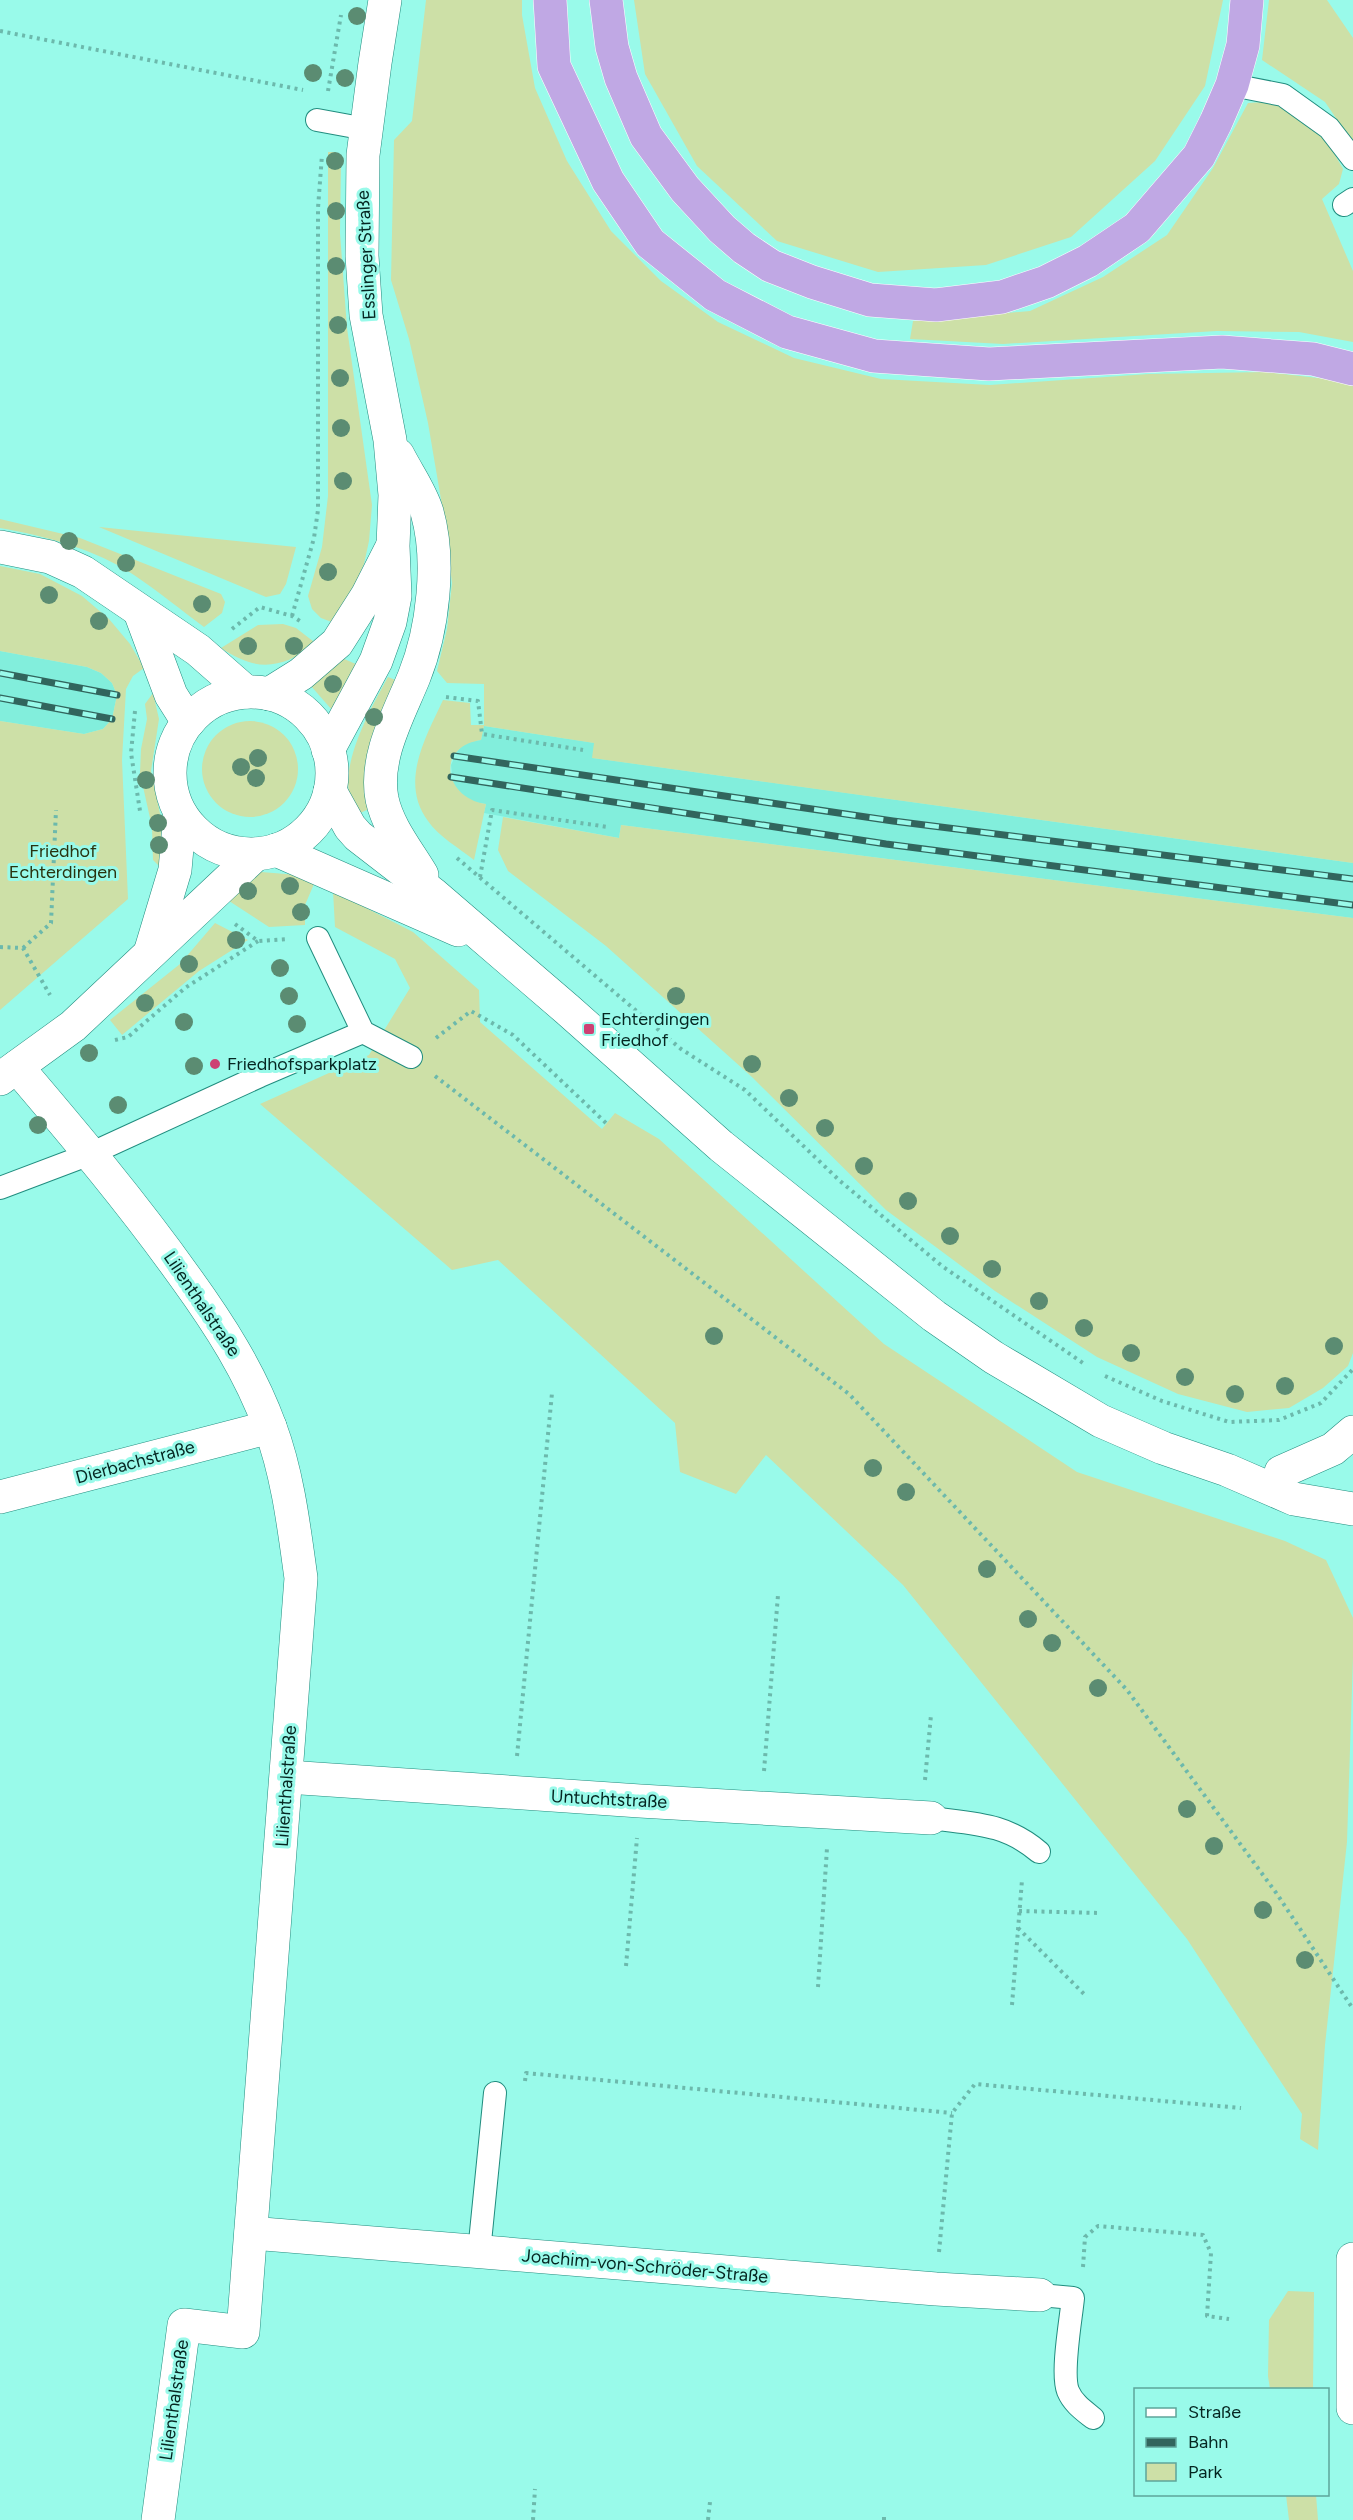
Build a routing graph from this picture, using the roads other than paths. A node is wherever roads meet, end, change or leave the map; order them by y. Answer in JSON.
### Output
{"nodes":[{"id":1,"x":385,"y":0,"type":"edge"},
{"id":2,"x":550,"y":0,"type":"edge"},
{"id":3,"x":606,"y":0,"type":"edge"},
{"id":4,"x":1247,"y":0,"type":"edge"},
{"id":5,"x":1232,"y":85,"type":"junction"},
{"id":6,"x":321,"y":121,"type":"road end"},
{"id":7,"x":366,"y":129,"type":"junction"},
{"id":8,"x":1353,"y":159,"type":"edge"},
{"id":9,"x":1353,"y":369,"type":"edge"},
{"id":10,"x":390,"y":440,"type":"junction"},
{"id":11,"x":393,"y":546,"type":"junction"},
{"id":12,"x":0,"y":547,"type":"edge"},
{"id":13,"x":140,"y":612,"type":"junction"},
{"id":14,"x":258,"y":693,"type":"junction"},
{"id":15,"x":188,"y":722,"type":"junction"},
{"id":16,"x":328,"y":750,"type":"junction"},
{"id":17,"x":330,"y":791,"type":"junction"},
{"id":18,"x":180,"y":814,"type":"junction"},
{"id":19,"x":266,"y":852,"type":"junction"},
{"id":20,"x":434,"y":894,"type":"junction"},
{"id":21,"x":318,"y":938,"type":"dead end"},
{"id":22,"x":491,"y":944,"type":"junction"},
{"id":23,"x":150,"y":953,"type":"junction"},
{"id":24,"x":363,"y":1032,"type":"junction"},
{"id":25,"x":411,"y":1057,"type":"road end"},
{"id":26,"x":8,"y":1073,"type":"edge"},
{"id":27,"x":90,"y":1154,"type":"junction"},
{"id":28,"x":0,"y":1188,"type":"edge"},
{"id":29,"x":270,"y":1427,"type":"junction"},
{"id":30,"x":1353,"y":1432,"type":"edge"},
{"id":31,"x":1227,"y":1470,"type":"junction"},
{"id":32,"x":1281,"y":1472,"type":"junction"},
{"id":33,"x":1353,"y":1489,"type":"edge"},
{"id":34,"x":0,"y":1497,"type":"edge"},
{"id":35,"x":1353,"y":1509,"type":"edge"},
{"id":36,"x":287,"y":1777,"type":"junction"},
{"id":37,"x":932,"y":1818,"type":"joint"},
{"id":38,"x":1039,"y":1852,"type":"dead end"},
{"id":39,"x":495,"y":2092,"type":"dead end"},
{"id":40,"x":251,"y":2233,"type":"junction"},
{"id":41,"x":479,"y":2252,"type":"junction"},
{"id":42,"x":1352,"y":2271,"type":"edge"},
{"id":43,"x":1040,"y":2295,"type":"joint"},
{"id":44,"x":1353,"y":2408,"type":"edge"},
{"id":45,"x":1093,"y":2418,"type":"dead end"},
{"id":46,"x":158,"y":2520,"type":"edge"}],
"edges":[{"from":1,"to":7,"type":"main road","name":"Esslinger Straße"},
{"from":2,"to":9,"type":"highway"},
{"from":3,"to":5,"type":"highway"},
{"from":4,"to":5,"type":"highway"},
{"from":5,"to":8,"type":"lane"},
{"from":6,"to":7,"type":"lane"},
{"from":7,"to":10,"type":"main road","name":"Esslinger Straße"},
{"from":10,"to":11,"type":"main road","name":"Esslinger Straße"},
{"from":10,"to":20,"type":"main road"},
{"from":11,"to":14,"type":"main road","name":"Esslinger Straße"},
{"from":11,"to":16,"type":"main road","name":"Esslinger Straße"},
{"from":12,"to":13,"type":"main road"},
{"from":13,"to":14,"type":"main road"},
{"from":13,"to":15,"type":"main road"},
{"from":14,"to":15,"type":"main road"},
{"from":14,"to":16,"type":"main road"},
{"from":15,"to":18,"type":"main road"},
{"from":16,"to":17,"type":"main road"},
{"from":17,"to":19,"type":"main road"},
{"from":17,"to":20,"type":"main road"},
{"from":18,"to":19,"type":"main road"},
{"from":18,"to":23,"type":"main road"},
{"from":19,"to":22,"type":"main road"},
{"from":19,"to":23,"type":"main road"},
{"from":20,"to":22,"type":"main road"},
{"from":21,"to":24,"type":"lane"},
{"from":22,"to":31,"type":"main road"},
{"from":23,"to":26,"type":"main road"},
{"from":24,"to":25,"type":"lane"},
{"from":24,"to":27,"type":"lane"},
{"from":26,"to":27,"type":"main road","name":"Lilienthalstraße"},
{"from":27,"to":28,"type":"lane"},
{"from":27,"to":29,"type":"main road","name":"Lilienthalstraße"},
{"from":29,"to":34,"type":"main road","name":"Dierbachstraße"},
{"from":29,"to":36,"type":"main road","name":"Lilienthalstraße"},
{"from":30,"to":32,"type":"main road"},
{"from":31,"to":32,"type":"main road"},
{"from":31,"to":35,"type":"main road"},
{"from":32,"to":33,"type":"main road"},
{"from":36,"to":37,"type":"main road","name":"Untuchtstraße"},
{"from":36,"to":40,"type":"main road","name":"Lilienthalstraße"},
{"from":37,"to":38,"type":"lane"},
{"from":39,"to":41,"type":"lane"},
{"from":40,"to":41,"type":"main road","name":"Joachim-von-Schröder-Straße"},
{"from":40,"to":46,"type":"main road","name":"Lilienthalstraße"},
{"from":41,"to":43,"type":"main road","name":"Joachim-von-Schröder-Straße"},
{"from":42,"to":44,"type":"main road"},
{"from":43,"to":45,"type":"lane"}]}
